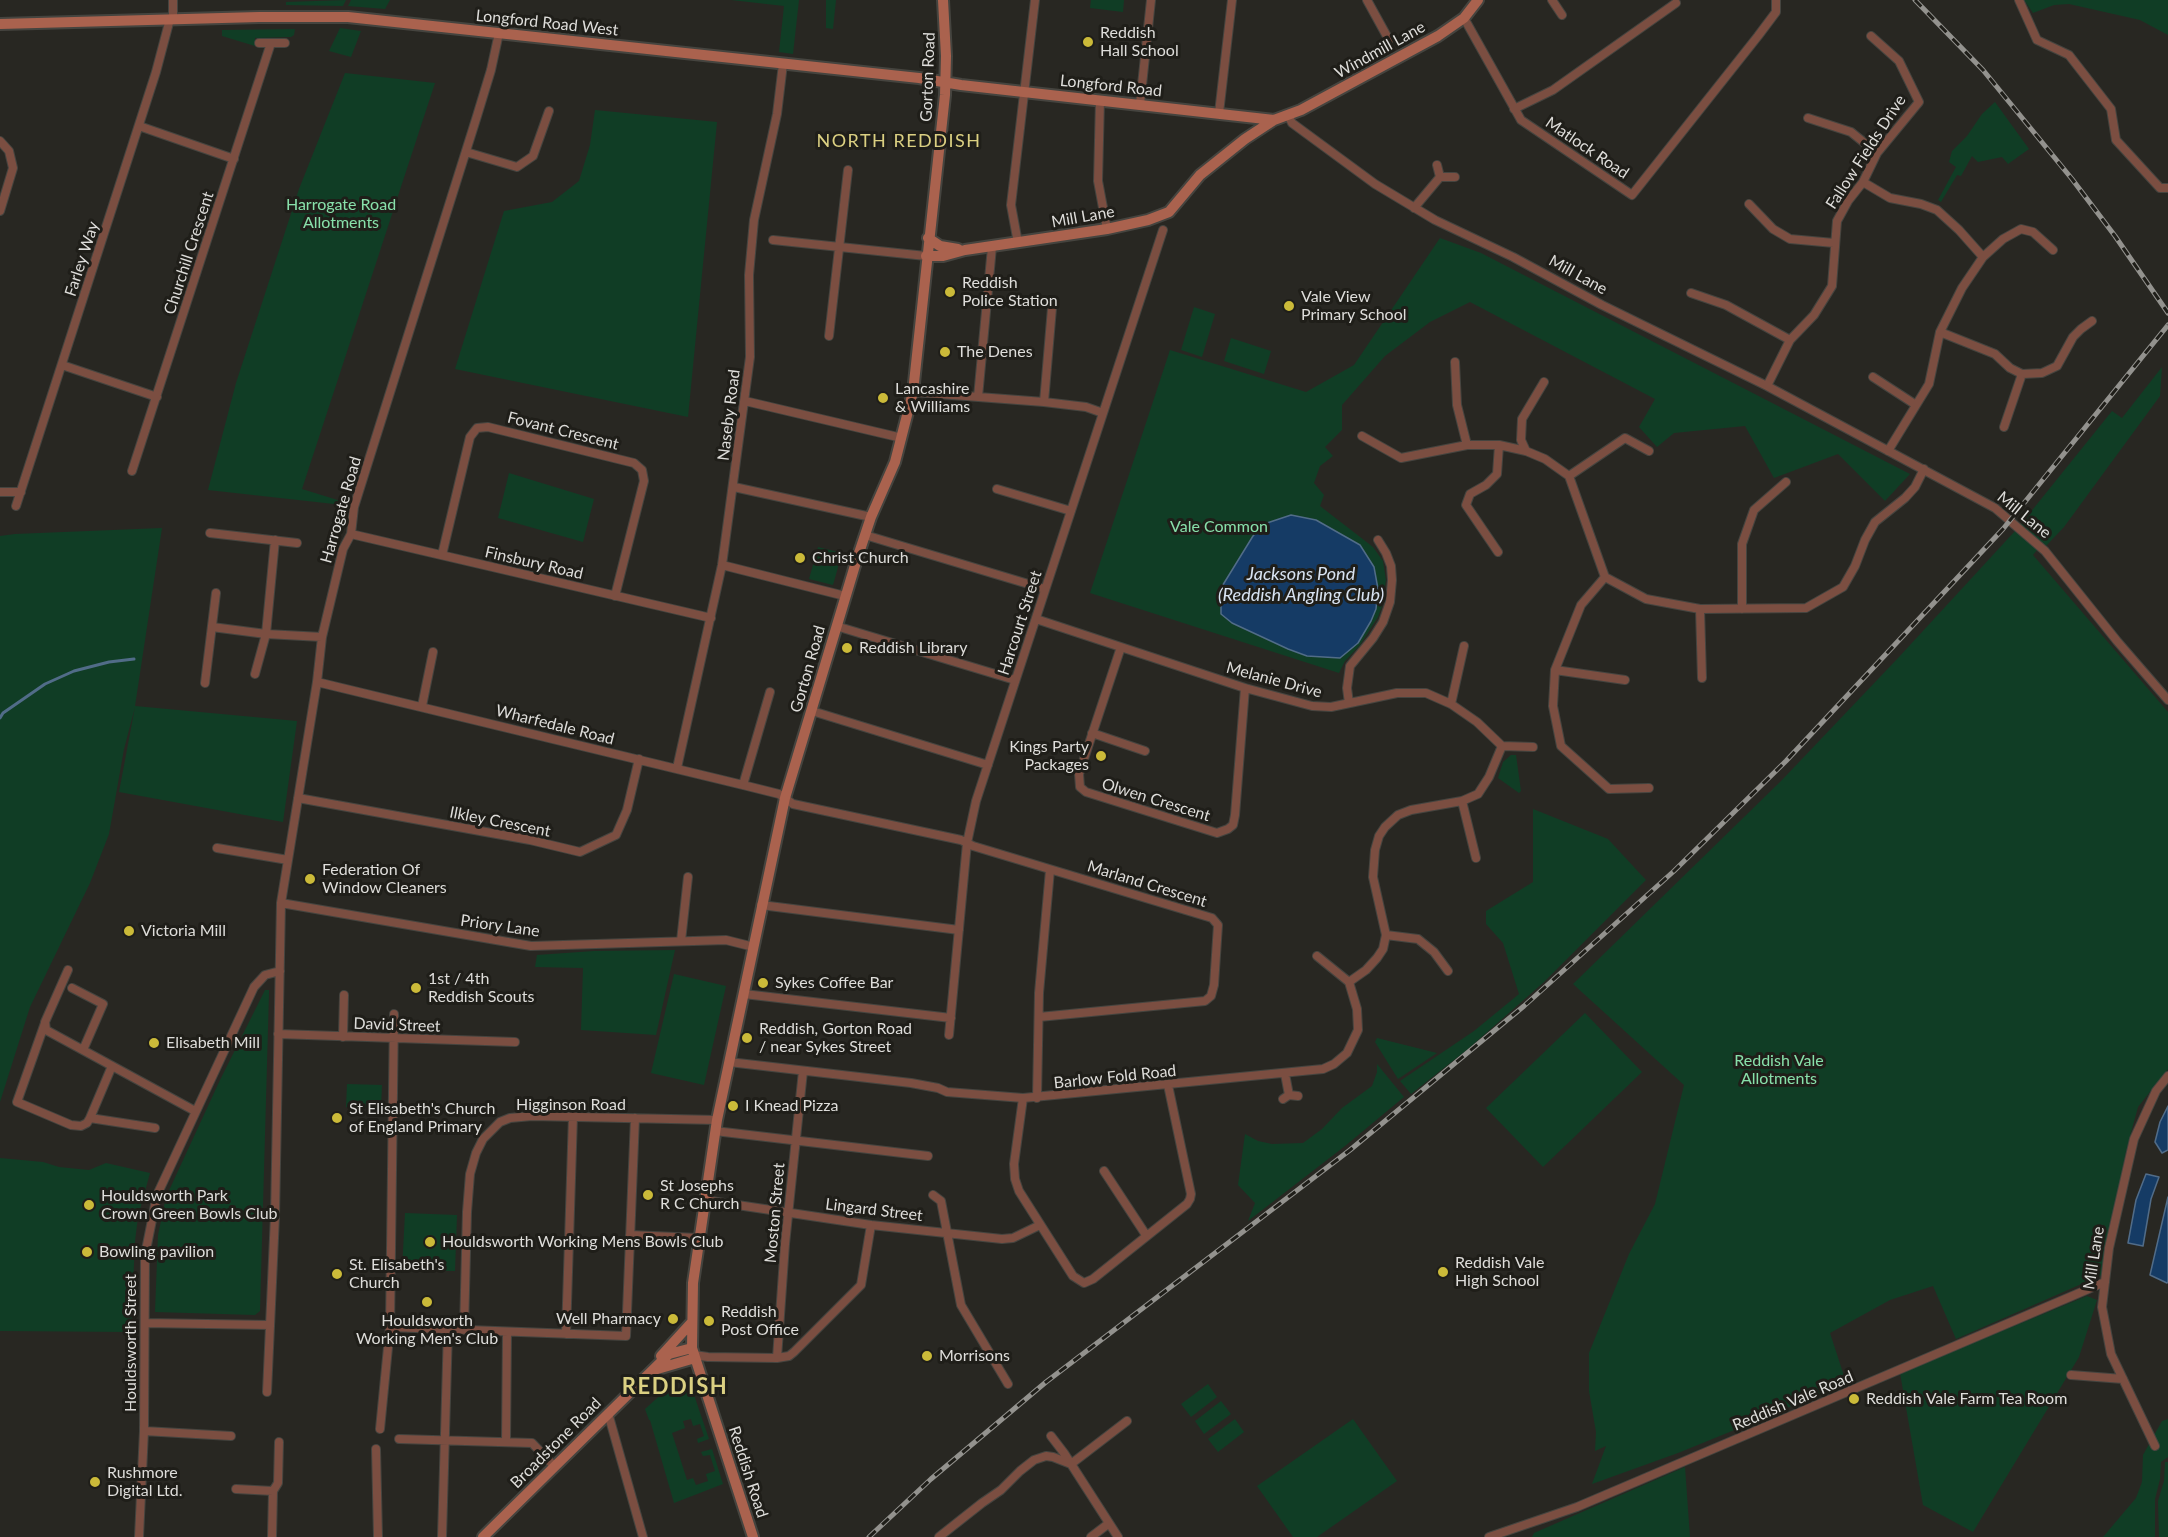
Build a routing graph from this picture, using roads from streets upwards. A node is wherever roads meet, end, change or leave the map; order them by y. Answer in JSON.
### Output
{"nodes":[{"id":1,"x":172,"y":0,"type":"edge"},
{"id":2,"x":943,"y":0,"type":"edge"},
{"id":3,"x":1035,"y":0,"type":"edge"},
{"id":4,"x":1151,"y":0,"type":"edge"},
{"id":5,"x":1232,"y":0,"type":"edge"},
{"id":6,"x":1367,"y":0,"type":"edge"},
{"id":7,"x":1552,"y":0,"type":"edge"},
{"id":8,"x":1776,"y":0,"type":"edge"},
{"id":9,"x":2019,"y":0,"type":"edge"},
{"id":10,"x":1476,"y":1,"type":"edge"},
{"id":11,"x":1676,"y":3,"type":"dead end"},
{"id":12,"x":1562,"y":15,"type":"dead end"},
{"id":13,"x":1464,"y":18,"type":"junction"},
{"id":14,"x":172,"y":19,"type":"junction"},
{"id":15,"x":0,"y":24,"type":"edge"},
{"id":16,"x":499,"y":33,"type":"junction"},
{"id":17,"x":1871,"y":36,"type":"dead end"},
{"id":18,"x":1389,"y":40,"type":"dead end"},
{"id":19,"x":271,"y":43,"type":"junction"},
{"id":20,"x":285,"y":43,"type":"dead end"},
{"id":21,"x":259,"y":44,"type":"dead end"},
{"id":22,"x":783,"y":64,"type":"junction"},
{"id":23,"x":945,"y":82,"type":"junction"},
{"id":24,"x":1024,"y":92,"type":"junction"},
{"id":25,"x":1100,"y":100,"type":"junction"},
{"id":26,"x":1140,"y":104,"type":"junction"},
{"id":27,"x":1514,"y":110,"type":"junction"},
{"id":28,"x":549,"y":111,"type":"dead end"},
{"id":29,"x":1219,"y":113,"type":"junction"},
{"id":30,"x":1288,"y":115,"type":"junction"},
{"id":31,"x":1238,"y":116,"type":"junction"},
{"id":32,"x":1808,"y":118,"type":"dead end"},
{"id":33,"x":1275,"y":120,"type":"junction"},
{"id":34,"x":138,"y":126,"type":"junction"},
{"id":35,"x":1245,"y":139,"type":"junction"},
{"id":36,"x":0,"y":141,"type":"edge"},
{"id":37,"x":466,"y":152,"type":"junction"},
{"id":38,"x":1877,"y":153,"type":"junction"},
{"id":39,"x":234,"y":159,"type":"junction"},
{"id":40,"x":1437,"y":165,"type":"dead end"},
{"id":41,"x":848,"y":170,"type":"dead end"},
{"id":42,"x":1440,"y":177,"type":"junction"},
{"id":43,"x":1455,"y":177,"type":"dead end"},
{"id":44,"x":1863,"y":182,"type":"junction"},
{"id":45,"x":2168,"y":188,"type":"edge"},
{"id":46,"x":1749,"y":204,"type":"dead end"},
{"id":47,"x":1414,"y":208,"type":"junction"},
{"id":48,"x":0,"y":211,"type":"edge"},
{"id":49,"x":1107,"y":229,"type":"junction"},
{"id":50,"x":1163,"y":230,"type":"dead end"},
{"id":51,"x":928,"y":238,"type":"junction"},
{"id":52,"x":773,"y":240,"type":"dead end"},
{"id":53,"x":1018,"y":243,"type":"junction"},
{"id":54,"x":1834,"y":243,"type":"junction"},
{"id":55,"x":839,"y":247,"type":"junction"},
{"id":56,"x":992,"y":247,"type":"junction"},
{"id":57,"x":965,"y":250,"type":"junction"},
{"id":58,"x":2053,"y":250,"type":"dead end"},
{"id":59,"x":926,"y":256,"type":"junction"},
{"id":60,"x":1983,"y":257,"type":"junction"},
{"id":61,"x":1691,"y":293,"type":"dead end"},
{"id":62,"x":1052,"y":308,"type":"dead end"},
{"id":63,"x":2092,"y":321,"type":"dead end"},
{"id":64,"x":1940,"y":332,"type":"junction"},
{"id":65,"x":829,"y":336,"type":"dead end"},
{"id":66,"x":1790,"y":340,"type":"junction"},
{"id":67,"x":1455,"y":362,"type":"dead end"},
{"id":68,"x":62,"y":366,"type":"junction"},
{"id":69,"x":2022,"y":374,"type":"junction"},
{"id":70,"x":1873,"y":377,"type":"dead end"},
{"id":71,"x":1544,"y":382,"type":"dead end"},
{"id":72,"x":1767,"y":386,"type":"junction"},
{"id":73,"x":913,"y":392,"type":"junction"},
{"id":74,"x":157,"y":397,"type":"junction"},
{"id":75,"x":978,"y":397,"type":"junction"},
{"id":76,"x":745,"y":401,"type":"junction"},
{"id":77,"x":1044,"y":402,"type":"junction"},
{"id":78,"x":1916,"y":405,"type":"junction"},
{"id":79,"x":1103,"y":413,"type":"junction"},
{"id":80,"x":2004,"y":427,"type":"dead end"},
{"id":81,"x":1362,"y":436,"type":"dead end"},
{"id":82,"x":902,"y":438,"type":"junction"},
{"id":83,"x":1499,"y":445,"type":"junction"},
{"id":84,"x":1467,"y":446,"type":"junction"},
{"id":85,"x":1526,"y":451,"type":"junction"},
{"id":86,"x":1649,"y":451,"type":"dead end"},
{"id":87,"x":1888,"y":451,"type":"junction"},
{"id":88,"x":1924,"y":469,"type":"junction"},
{"id":89,"x":132,"y":471,"type":"dead end"},
{"id":90,"x":1569,"y":476,"type":"junction"},
{"id":91,"x":1786,"y":482,"type":"dead end"},
{"id":92,"x":734,"y":487,"type":"junction"},
{"id":93,"x":997,"y":489,"type":"dead end"},
{"id":94,"x":0,"y":492,"type":"edge"},
{"id":95,"x":21,"y":492,"type":"junction"},
{"id":96,"x":16,"y":506,"type":"dead end"},
{"id":97,"x":1071,"y":511,"type":"junction"},
{"id":98,"x":871,"y":517,"type":"junction"},
{"id":99,"x":210,"y":533,"type":"dead end"},
{"id":100,"x":351,"y":534,"type":"junction"},
{"id":101,"x":865,"y":535,"type":"junction"},
{"id":102,"x":275,"y":540,"type":"junction"},
{"id":103,"x":1378,"y":540,"type":"dead end"},
{"id":104,"x":297,"y":543,"type":"dead end"},
{"id":105,"x":1498,"y":552,"type":"dead end"},
{"id":106,"x":442,"y":555,"type":"junction"},
{"id":107,"x":722,"y":565,"type":"junction"},
{"id":108,"x":1605,"y":577,"type":"junction"},
{"id":109,"x":1045,"y":589,"type":"junction"},
{"id":110,"x":216,"y":593,"type":"dead end"},
{"id":111,"x":615,"y":596,"type":"junction"},
{"id":112,"x":845,"y":596,"type":"junction"},
{"id":113,"x":1700,"y":609,"type":"junction"},
{"id":114,"x":1742,"y":609,"type":"junction"},
{"id":115,"x":711,"y":618,"type":"junction"},
{"id":116,"x":1036,"y":619,"type":"junction"},
{"id":117,"x":836,"y":626,"type":"junction"},
{"id":118,"x":212,"y":627,"type":"junction"},
{"id":119,"x":266,"y":634,"type":"junction"},
{"id":120,"x":322,"y":636,"type":"junction"},
{"id":121,"x":1464,"y":646,"type":"dead end"},
{"id":122,"x":1121,"y":647,"type":"junction"},
{"id":123,"x":433,"y":652,"type":"dead end"},
{"id":124,"x":1555,"y":670,"type":"junction"},
{"id":125,"x":255,"y":674,"type":"dead end"},
{"id":126,"x":1702,"y":678,"type":"dead end"},
{"id":127,"x":1015,"y":680,"type":"junction"},
{"id":128,"x":1625,"y":680,"type":"dead end"},
{"id":129,"x":317,"y":682,"type":"junction"},
{"id":130,"x":205,"y":683,"type":"dead end"},
{"id":131,"x":1245,"y":688,"type":"junction"},
{"id":132,"x":770,"y":692,"type":"dead end"},
{"id":133,"x":2168,"y":700,"type":"edge"},
{"id":134,"x":1350,"y":703,"type":"junction"},
{"id":135,"x":1451,"y":704,"type":"junction"},
{"id":136,"x":422,"y":706,"type":"junction"},
{"id":137,"x":812,"y":711,"type":"junction"},
{"id":138,"x":1092,"y":734,"type":"junction"},
{"id":139,"x":1502,"y":746,"type":"junction"},
{"id":140,"x":1533,"y":747,"type":"dead end"},
{"id":141,"x":1145,"y":751,"type":"dead end"},
{"id":142,"x":639,"y":759,"type":"junction"},
{"id":143,"x":988,"y":765,"type":"junction"},
{"id":144,"x":677,"y":768,"type":"junction"},
{"id":145,"x":743,"y":785,"type":"junction"},
{"id":146,"x":1649,"y":788,"type":"dead end"},
{"id":147,"x":298,"y":798,"type":"junction"},
{"id":148,"x":785,"y":798,"type":"junction"},
{"id":149,"x":1462,"y":801,"type":"junction"},
{"id":150,"x":967,"y":843,"type":"junction"},
{"id":151,"x":217,"y":848,"type":"dead end"},
{"id":152,"x":1476,"y":858,"type":"dead end"},
{"id":153,"x":288,"y":860,"type":"junction"},
{"id":154,"x":1050,"y":870,"type":"junction"},
{"id":155,"x":688,"y":877,"type":"dead end"},
{"id":156,"x":281,"y":903,"type":"junction"},
{"id":157,"x":761,"y":904,"type":"junction"},
{"id":158,"x":959,"y":930,"type":"junction"},
{"id":159,"x":1386,"y":935,"type":"junction"},
{"id":160,"x":681,"y":940,"type":"junction"},
{"id":161,"x":753,"y":947,"type":"junction"},
{"id":162,"x":1317,"y":956,"type":"dead end"},
{"id":163,"x":68,"y":970,"type":"dead end"},
{"id":164,"x":280,"y":971,"type":"junction"},
{"id":165,"x":1448,"y":971,"type":"dead end"},
{"id":166,"x":1350,"y":982,"type":"junction"},
{"id":167,"x":72,"y":988,"type":"dead end"},
{"id":168,"x":744,"y":994,"type":"junction"},
{"id":169,"x":344,"y":995,"type":"dead end"},
{"id":170,"x":394,"y":1014,"type":"dead end"},
{"id":171,"x":1039,"y":1017,"type":"junction"},
{"id":172,"x":951,"y":1018,"type":"junction"},
{"id":173,"x":45,"y":1022,"type":"junction"},
{"id":174,"x":278,"y":1034,"type":"junction"},
{"id":175,"x":949,"y":1035,"type":"dead end"},
{"id":176,"x":343,"y":1037,"type":"junction"},
{"id":177,"x":393,"y":1040,"type":"junction"},
{"id":178,"x":516,"y":1042,"type":"dead end"},
{"id":179,"x":83,"y":1050,"type":"junction"},
{"id":180,"x":729,"y":1062,"type":"junction"},
{"id":181,"x":112,"y":1066,"type":"junction"},
{"id":182,"x":803,"y":1071,"type":"junction"},
{"id":183,"x":1285,"y":1074,"type":"junction"},
{"id":184,"x":2168,"y":1076,"type":"edge"},
{"id":185,"x":1168,"y":1085,"type":"junction"},
{"id":186,"x":1298,"y":1096,"type":"dead end"},
{"id":187,"x":1023,"y":1098,"type":"junction"},
{"id":188,"x":1037,"y":1098,"type":"junction"},
{"id":189,"x":195,"y":1111,"type":"junction"},
{"id":190,"x":573,"y":1116,"type":"junction"},
{"id":191,"x":90,"y":1118,"type":"junction"},
{"id":192,"x":635,"y":1118,"type":"junction"},
{"id":193,"x":716,"y":1126,"type":"junction"},
{"id":194,"x":155,"y":1128,"type":"dead end"},
{"id":195,"x":796,"y":1141,"type":"junction"},
{"id":196,"x":928,"y":1156,"type":"dead end"},
{"id":197,"x":1104,"y":1171,"type":"dead end"},
{"id":198,"x":933,"y":1195,"type":"dead end"},
{"id":199,"x":704,"y":1200,"type":"junction"},
{"id":200,"x":789,"y":1213,"type":"junction"},
{"id":201,"x":871,"y":1225,"type":"junction"},
{"id":202,"x":1040,"y":1225,"type":"junction"},
{"id":203,"x":946,"y":1231,"type":"junction"},
{"id":204,"x":630,"y":1235,"type":"junction"},
{"id":205,"x":1146,"y":1235,"type":"junction"},
{"id":206,"x":699,"y":1238,"type":"junction"},
{"id":207,"x":2104,"y":1282,"type":"junction"},
{"id":208,"x":692,"y":1322,"type":"junction"},
{"id":209,"x":145,"y":1323,"type":"junction"},
{"id":210,"x":269,"y":1325,"type":"junction"},
{"id":211,"x":390,"y":1327,"type":"junction"},
{"id":212,"x":448,"y":1329,"type":"junction"},
{"id":213,"x":464,"y":1330,"type":"junction"},
{"id":214,"x":507,"y":1332,"type":"junction"},
{"id":215,"x":566,"y":1334,"type":"junction"},
{"id":216,"x":694,"y":1354,"type":"junction"},
{"id":217,"x":777,"y":1358,"type":"junction"},
{"id":218,"x":651,"y":1371,"type":"junction"},
{"id":219,"x":2071,"y":1375,"type":"dead end"},
{"id":220,"x":2122,"y":1380,"type":"junction"},
{"id":221,"x":1008,"y":1384,"type":"dead end"},
{"id":222,"x":267,"y":1392,"type":"dead end"},
{"id":223,"x":608,"y":1413,"type":"junction"},
{"id":224,"x":1127,"y":1421,"type":"dead end"},
{"id":225,"x":380,"y":1429,"type":"dead end"},
{"id":226,"x":144,"y":1431,"type":"junction"},
{"id":227,"x":231,"y":1436,"type":"dead end"},
{"id":228,"x":1051,"y":1436,"type":"dead end"},
{"id":229,"x":399,"y":1439,"type":"dead end"},
{"id":230,"x":446,"y":1439,"type":"junction"},
{"id":231,"x":279,"y":1442,"type":"dead end"},
{"id":232,"x":506,"y":1442,"type":"junction"},
{"id":233,"x":2155,"y":1446,"type":"dead end"},
{"id":234,"x":376,"y":1449,"type":"dead end"},
{"id":235,"x":1071,"y":1464,"type":"junction"},
{"id":236,"x":554,"y":1466,"type":"junction"},
{"id":237,"x":236,"y":1489,"type":"dead end"},
{"id":238,"x":273,"y":1491,"type":"junction"},
{"id":239,"x":1108,"y":1524,"type":"junction"},
{"id":240,"x":139,"y":1537,"type":"edge"},
{"id":241,"x":272,"y":1537,"type":"edge"},
{"id":242,"x":378,"y":1537,"type":"edge"},
{"id":243,"x":442,"y":1537,"type":"edge"},
{"id":244,"x":483,"y":1537,"type":"edge"},
{"id":245,"x":643,"y":1537,"type":"edge"},
{"id":246,"x":753,"y":1537,"type":"edge"},
{"id":247,"x":939,"y":1537,"type":"edge"},
{"id":248,"x":1090,"y":1537,"type":"edge"},
{"id":249,"x":1118,"y":1537,"type":"edge"},
{"id":250,"x":1489,"y":1537,"type":"edge"}],
"edges":[{"from":1,"to":14,"type":"street","name":"Farley Way"},
{"from":2,"to":23,"type":"street","name":"Gorton Road"},
{"from":3,"to":24,"type":"street"},
{"from":4,"to":26,"type":"street"},
{"from":5,"to":29,"type":"street"},
{"from":6,"to":18,"type":"street"},
{"from":7,"to":12,"type":"street"},
{"from":8,"to":27,"type":"street","name":"Matlock Road"},
{"from":9,"to":45,"type":"street"},
{"from":10,"to":13,"type":"street","name":"Windmill Lane"},
{"from":11,"to":27,"type":"street"},
{"from":13,"to":27,"type":"street","name":"Matlock Road"},
{"from":13,"to":30,"type":"street","name":"Windmill Lane"},
{"from":14,"to":15,"type":"street","name":"Longford Road West"},
{"from":14,"to":16,"type":"street","name":"Longford Road West"},
{"from":14,"to":34,"type":"street","name":"Farley Way"},
{"from":16,"to":22,"type":"street","name":"Longford Road West"},
{"from":16,"to":37,"type":"street","name":"Harrogate Road"},
{"from":17,"to":38,"type":"street","name":"Fallow Fields Drive"},
{"from":19,"to":20,"type":"street"},
{"from":19,"to":21,"type":"street"},
{"from":19,"to":39,"type":"street","name":"Churchill Crescent"},
{"from":22,"to":23,"type":"street","name":"Longford Road West"},
{"from":22,"to":76,"type":"street","name":"Naseby Road"},
{"from":23,"to":24,"type":"street","name":"Longford Road"},
{"from":23,"to":51,"type":"street","name":"Gorton Road"},
{"from":24,"to":25,"type":"street","name":"Longford Road"},
{"from":24,"to":53,"type":"street"},
{"from":25,"to":26,"type":"street","name":"Longford Road"},
{"from":25,"to":49,"type":"street"},
{"from":26,"to":29,"type":"street","name":"Longford Road"},
{"from":28,"to":37,"type":"street"},
{"from":29,"to":31,"type":"street","name":"Longford Road"},
{"from":30,"to":33,"type":"street","name":"Mill Lane"},
{"from":30,"to":47,"type":"street","name":"Mill Lane"},
{"from":31,"to":33,"type":"street","name":"Longford Road"},
{"from":31,"to":35,"type":"street"},
{"from":32,"to":38,"type":"street"},
{"from":33,"to":35,"type":"street","name":"Mill Lane"},
{"from":34,"to":39,"type":"street"},
{"from":34,"to":68,"type":"street","name":"Farley Way"},
{"from":35,"to":49,"type":"street","name":"Mill Lane"},
{"from":36,"to":48,"type":"street"},
{"from":37,"to":100,"type":"street","name":"Harrogate Road"},
{"from":38,"to":44,"type":"street","name":"Fallow Fields Drive"},
{"from":39,"to":74,"type":"street","name":"Churchill Crescent"},
{"from":40,"to":42,"type":"street"},
{"from":41,"to":55,"type":"street"},
{"from":42,"to":43,"type":"street"},
{"from":42,"to":47,"type":"street"},
{"from":44,"to":54,"type":"street","name":"Fallow Fields Drive"},
{"from":44,"to":60,"type":"street"},
{"from":46,"to":54,"type":"street"},
{"from":47,"to":72,"type":"street","name":"Mill Lane"},
{"from":49,"to":53,"type":"street","name":"Mill Lane"},
{"from":50,"to":79,"type":"street","name":"Harcourt Street"},
{"from":51,"to":57,"type":"street"},
{"from":51,"to":59,"type":"street","name":"Gorton Road"},
{"from":52,"to":55,"type":"street"},
{"from":53,"to":56,"type":"street","name":"Mill Lane"},
{"from":54,"to":66,"type":"street","name":"Fallow Fields Drive"},
{"from":55,"to":59,"type":"street"},
{"from":55,"to":65,"type":"street"},
{"from":56,"to":57,"type":"street","name":"Mill Lane"},
{"from":56,"to":75,"type":"street"},
{"from":57,"to":59,"type":"street","name":"Mill Lane"},
{"from":58,"to":60,"type":"street"},
{"from":59,"to":73,"type":"street","name":"Gorton Road"},
{"from":60,"to":64,"type":"street"},
{"from":61,"to":66,"type":"street"},
{"from":62,"to":77,"type":"street"},
{"from":63,"to":69,"type":"street"},
{"from":64,"to":69,"type":"street"},
{"from":64,"to":78,"type":"street"},
{"from":66,"to":72,"type":"street","name":"Fallow Fields Drive"},
{"from":67,"to":84,"type":"street"},
{"from":68,"to":74,"type":"street"},
{"from":68,"to":95,"type":"street","name":"Farley Way"},
{"from":69,"to":80,"type":"street"},
{"from":70,"to":78,"type":"street"},
{"from":71,"to":85,"type":"street"},
{"from":72,"to":87,"type":"street","name":"Mill Lane"},
{"from":73,"to":75,"type":"street"},
{"from":73,"to":82,"type":"street","name":"Gorton Road"},
{"from":74,"to":89,"type":"street","name":"Churchill Crescent"},
{"from":75,"to":77,"type":"street"},
{"from":76,"to":82,"type":"street"},
{"from":76,"to":92,"type":"street","name":"Naseby Road"},
{"from":77,"to":79,"type":"street"},
{"from":78,"to":87,"type":"street"},
{"from":79,"to":97,"type":"street","name":"Harcourt Street"},
{"from":81,"to":84,"type":"street"},
{"from":82,"to":98,"type":"street","name":"Gorton Road"},
{"from":83,"to":84,"type":"street"},
{"from":83,"to":85,"type":"street"},
{"from":83,"to":105,"type":"street"},
{"from":85,"to":90,"type":"street"},
{"from":86,"to":90,"type":"street"},
{"from":87,"to":88,"type":"street","name":"Mill Lane"},
{"from":88,"to":114,"type":"street"},
{"from":88,"to":133,"type":"street","name":"Mill Lane"},
{"from":90,"to":108,"type":"street"},
{"from":91,"to":114,"type":"street"},
{"from":92,"to":98,"type":"street"},
{"from":92,"to":107,"type":"street","name":"Naseby Road"},
{"from":93,"to":97,"type":"street"},
{"from":94,"to":95,"type":"street"},
{"from":95,"to":96,"type":"street","name":"Farley Way"},
{"from":97,"to":109,"type":"street","name":"Harcourt Street"},
{"from":98,"to":101,"type":"street","name":"Gorton Road"},
{"from":99,"to":102,"type":"street"},
{"from":100,"to":106,"type":"street","name":"Finsbury Road"},
{"from":100,"to":120,"type":"street","name":"Harrogate Road"},
{"from":101,"to":109,"type":"street"},
{"from":101,"to":112,"type":"street","name":"Gorton Road"},
{"from":102,"to":104,"type":"street"},
{"from":102,"to":119,"type":"street"},
{"from":103,"to":134,"type":"street"},
{"from":106,"to":111,"type":"street","name":"Finsbury Road"},
{"from":106,"to":111,"type":"street","name":"Fovant Crescent"},
{"from":107,"to":112,"type":"street"},
{"from":107,"to":115,"type":"street","name":"Naseby Road"},
{"from":108,"to":113,"type":"street"},
{"from":108,"to":124,"type":"street"},
{"from":109,"to":116,"type":"street","name":"Harcourt Street"},
{"from":110,"to":118,"type":"street"},
{"from":111,"to":115,"type":"street","name":"Finsbury Road"},
{"from":112,"to":117,"type":"street","name":"Gorton Road"},
{"from":113,"to":114,"type":"street"},
{"from":113,"to":126,"type":"street"},
{"from":115,"to":144,"type":"street","name":"Naseby Road"},
{"from":116,"to":122,"type":"street","name":"Melanie Drive"},
{"from":116,"to":127,"type":"street","name":"Harcourt Street"},
{"from":117,"to":127,"type":"street"},
{"from":117,"to":137,"type":"street","name":"Gorton Road"},
{"from":118,"to":119,"type":"street"},
{"from":118,"to":130,"type":"street"},
{"from":119,"to":120,"type":"street"},
{"from":119,"to":125,"type":"street"},
{"from":120,"to":129,"type":"street","name":"Harrogate Road"},
{"from":121,"to":135,"type":"street"},
{"from":122,"to":131,"type":"street","name":"Melanie Drive"},
{"from":122,"to":138,"type":"street","name":"Olwen Crescent"},
{"from":123,"to":136,"type":"street"},
{"from":124,"to":128,"type":"street"},
{"from":124,"to":146,"type":"street"},
{"from":127,"to":143,"type":"street","name":"Harcourt Street"},
{"from":129,"to":136,"type":"street","name":"Wharfedale Road"},
{"from":129,"to":147,"type":"street","name":"Harrogate Road"},
{"from":131,"to":134,"type":"street","name":"Melanie Drive"},
{"from":131,"to":138,"type":"street","name":"Olwen Crescent"},
{"from":132,"to":145,"type":"street"},
{"from":134,"to":135,"type":"street","name":"Melanie Drive"},
{"from":135,"to":139,"type":"street","name":"Melanie Drive"},
{"from":136,"to":142,"type":"street","name":"Wharfedale Road"},
{"from":137,"to":143,"type":"street"},
{"from":137,"to":148,"type":"street","name":"Gorton Road"},
{"from":138,"to":141,"type":"street"},
{"from":139,"to":140,"type":"street"},
{"from":139,"to":149,"type":"street"},
{"from":142,"to":144,"type":"street","name":"Wharfedale Road"},
{"from":142,"to":147,"type":"street","name":"Ilkley Crescent"},
{"from":143,"to":150,"type":"street","name":"Harcourt Street"},
{"from":144,"to":145,"type":"street","name":"Wharfedale Road"},
{"from":145,"to":148,"type":"street","name":"Wharfedale Road"},
{"from":147,"to":153,"type":"street","name":"Harrogate Road"},
{"from":148,"to":150,"type":"street","name":"Wharfedale Road"},
{"from":148,"to":157,"type":"street","name":"Gorton Road"},
{"from":149,"to":152,"type":"street"},
{"from":149,"to":159,"type":"street"},
{"from":150,"to":154,"type":"street","name":"Marland Crescent"},
{"from":150,"to":158,"type":"street","name":"Harcourt Street"},
{"from":151,"to":153,"type":"street"},
{"from":153,"to":156,"type":"street","name":"Harrogate Road"},
{"from":154,"to":171,"type":"street"},
{"from":154,"to":171,"type":"street","name":"Marland Crescent"},
{"from":155,"to":160,"type":"street"},
{"from":156,"to":160,"type":"street","name":"Priory Lane"},
{"from":156,"to":164,"type":"street","name":"Harrogate Road"},
{"from":157,"to":158,"type":"street"},
{"from":157,"to":161,"type":"street","name":"Gorton Road"},
{"from":158,"to":172,"type":"street","name":"Harcourt Street"},
{"from":159,"to":165,"type":"street"},
{"from":159,"to":166,"type":"street"},
{"from":160,"to":161,"type":"street","name":"Priory Lane"},
{"from":161,"to":168,"type":"street","name":"Gorton Road"},
{"from":162,"to":166,"type":"street"},
{"from":163,"to":173,"type":"street"},
{"from":164,"to":174,"type":"street","name":"Harrogate Road"},
{"from":164,"to":189,"type":"street","name":"Houldsworth Street"},
{"from":166,"to":183,"type":"street","name":"Barlow Fold Road"},
{"from":167,"to":179,"type":"street"},
{"from":168,"to":172,"type":"street"},
{"from":168,"to":180,"type":"street","name":"Gorton Road"},
{"from":169,"to":176,"type":"street"},
{"from":170,"to":177,"type":"street"},
{"from":171,"to":188,"type":"street"},
{"from":172,"to":175,"type":"street","name":"Harcourt Street"},
{"from":173,"to":179,"type":"street"},
{"from":173,"to":191,"type":"street"},
{"from":174,"to":176,"type":"street","name":"David Street"},
{"from":174,"to":210,"type":"street","name":"Harrogate Road"},
{"from":176,"to":177,"type":"street","name":"David Street"},
{"from":177,"to":178,"type":"street","name":"David Street"},
{"from":177,"to":211,"type":"street"},
{"from":179,"to":181,"type":"street"},
{"from":180,"to":182,"type":"street","name":"Barlow Fold Road"},
{"from":180,"to":193,"type":"street","name":"Gorton Road"},
{"from":181,"to":189,"type":"street"},
{"from":181,"to":191,"type":"street"},
{"from":182,"to":187,"type":"street","name":"Barlow Fold Road"},
{"from":182,"to":195,"type":"street","name":"Moston Street"},
{"from":183,"to":185,"type":"street","name":"Barlow Fold Road"},
{"from":183,"to":186,"type":"street"},
{"from":184,"to":207,"type":"street","name":"Mill Lane"},
{"from":185,"to":188,"type":"street","name":"Barlow Fold Road"},
{"from":185,"to":205,"type":"street"},
{"from":187,"to":188,"type":"street","name":"Barlow Fold Road"},
{"from":187,"to":202,"type":"street"},
{"from":189,"to":209,"type":"street","name":"Houldsworth Street"},
{"from":190,"to":192,"type":"street","name":"Higginson Road"},
{"from":190,"to":213,"type":"street","name":"Higginson Road"},
{"from":190,"to":215,"type":"street"},
{"from":191,"to":194,"type":"street"},
{"from":192,"to":193,"type":"street","name":"Higginson Road"},
{"from":192,"to":204,"type":"street"},
{"from":193,"to":195,"type":"street","name":"Higginson Road"},
{"from":193,"to":199,"type":"street","name":"Gorton Road"},
{"from":195,"to":196,"type":"street","name":"Higginson Road"},
{"from":195,"to":200,"type":"street","name":"Moston Street"},
{"from":197,"to":205,"type":"street"},
{"from":198,"to":203,"type":"street"},
{"from":199,"to":200,"type":"street","name":"Lingard Street"},
{"from":199,"to":206,"type":"street","name":"Gorton Road"},
{"from":200,"to":201,"type":"street","name":"Lingard Street"},
{"from":200,"to":217,"type":"street","name":"Moston Street"},
{"from":201,"to":203,"type":"street","name":"Lingard Street"},
{"from":201,"to":217,"type":"street"},
{"from":202,"to":203,"type":"street","name":"Lingard Street"},
{"from":202,"to":205,"type":"street"},
{"from":203,"to":221,"type":"street"},
{"from":204,"to":206,"type":"street"},
{"from":204,"to":215,"type":"street"},
{"from":206,"to":208,"type":"street","name":"Gorton Road"},
{"from":207,"to":220,"type":"street","name":"Mill Lane"},
{"from":207,"to":250,"type":"street","name":"Reddish Vale Road"},
{"from":208,"to":216,"type":"street","name":"Gorton Road"},
{"from":208,"to":218,"type":"street"},
{"from":209,"to":210,"type":"street"},
{"from":209,"to":226,"type":"street","name":"Houldsworth Street"},
{"from":210,"to":222,"type":"street","name":"Harrogate Road"},
{"from":211,"to":212,"type":"street"},
{"from":211,"to":225,"type":"street"},
{"from":212,"to":213,"type":"street"},
{"from":212,"to":230,"type":"street"},
{"from":213,"to":214,"type":"street"},
{"from":214,"to":215,"type":"street"},
{"from":214,"to":232,"type":"street"},
{"from":216,"to":217,"type":"street"},
{"from":216,"to":218,"type":"street","name":"Broadstone Road"},
{"from":216,"to":246,"type":"street","name":"Reddish Road"},
{"from":218,"to":223,"type":"street","name":"Broadstone Road"},
{"from":219,"to":220,"type":"street"},
{"from":220,"to":233,"type":"street","name":"Mill Lane"},
{"from":223,"to":236,"type":"street","name":"Broadstone Road"},
{"from":223,"to":245,"type":"street"},
{"from":224,"to":235,"type":"street"},
{"from":226,"to":227,"type":"street"},
{"from":226,"to":240,"type":"street","name":"Houldsworth Street"},
{"from":228,"to":235,"type":"street"},
{"from":229,"to":230,"type":"street"},
{"from":230,"to":232,"type":"street"},
{"from":230,"to":243,"type":"street"},
{"from":231,"to":238,"type":"street"},
{"from":232,"to":236,"type":"street"},
{"from":234,"to":242,"type":"street"},
{"from":235,"to":239,"type":"street"},
{"from":235,"to":247,"type":"street"},
{"from":236,"to":244,"type":"street","name":"Broadstone Road"},
{"from":237,"to":238,"type":"street"},
{"from":238,"to":241,"type":"street"},
{"from":239,"to":248,"type":"street"},
{"from":239,"to":249,"type":"street"}]}
